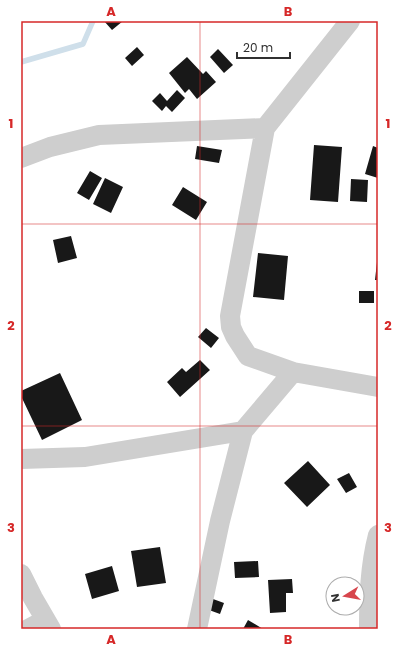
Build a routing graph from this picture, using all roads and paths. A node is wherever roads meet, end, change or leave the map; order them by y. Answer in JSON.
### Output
{"nodes":[{"id":1,"x":350,"y":21,"type":"edge"},
{"id":2,"x":265,"y":128,"type":"junction"},
{"id":3,"x":21,"y":158,"type":"edge"},
{"id":4,"x":293,"y":372,"type":"junction"},
{"id":5,"x":378,"y":387,"type":"edge"},
{"id":6,"x":242,"y":430,"type":"junction"},
{"id":7,"x":21,"y":459,"type":"edge"},
{"id":8,"x":378,"y":535,"type":"edge"},
{"id":9,"x":21,"y":574,"type":"edge"},
{"id":10,"x":42,"y":626,"type":"edge"},
{"id":11,"x":371,"y":628,"type":"edge"},
{"id":12,"x":197,"y":629,"type":"edge"}],
"edges":[{"from":1,"to":2,"type":"street"},
{"from":2,"to":3,"type":"street"},
{"from":2,"to":4,"type":"street"},
{"from":4,"to":5,"type":"street"},
{"from":4,"to":6,"type":"street"},
{"from":6,"to":7,"type":"street"},
{"from":6,"to":12,"type":"street"},
{"from":8,"to":11,"type":"street"},
{"from":9,"to":10,"type":"street"}]}
